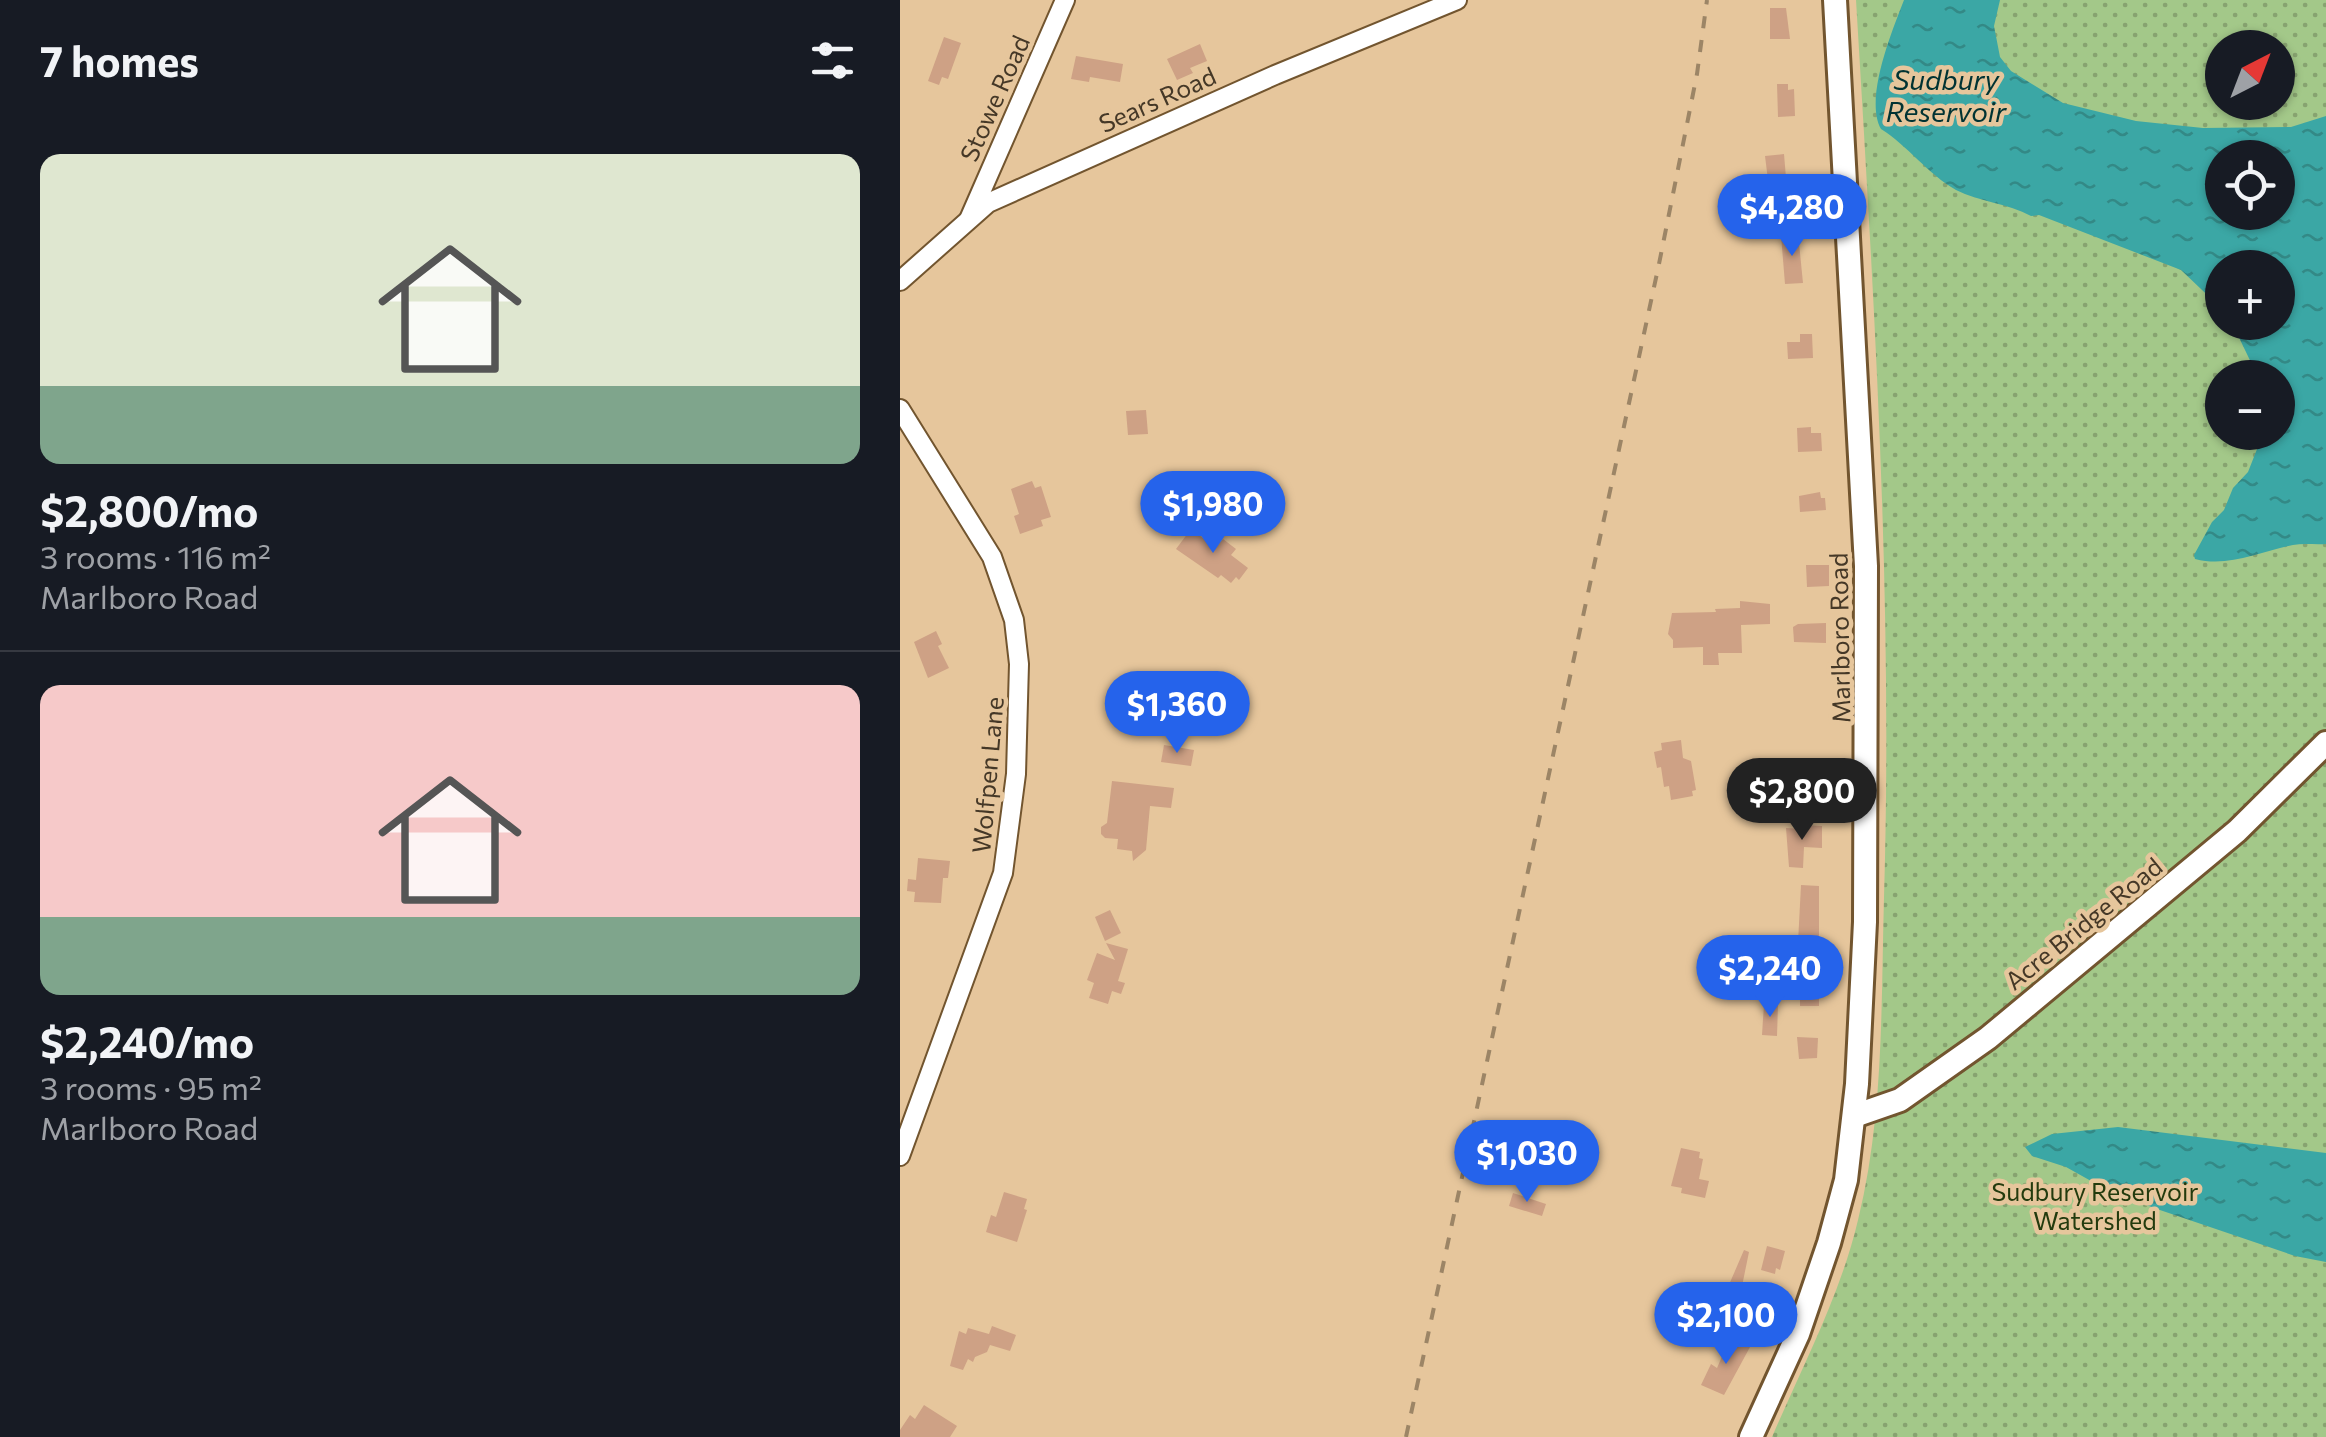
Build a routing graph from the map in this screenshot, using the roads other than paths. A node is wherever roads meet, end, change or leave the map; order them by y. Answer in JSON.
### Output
{"nodes":[{"id":1,"x":1065,"y":0,"type":"edge"},
{"id":2,"x":1457,"y":0,"type":"edge"},
{"id":3,"x":1835,"y":0,"type":"edge"},
{"id":4,"x":970,"y":218,"type":"junction"},
{"id":5,"x":900,"y":282,"type":"edge"},
{"id":6,"x":900,"y":409,"type":"edge"},
{"id":7,"x":2326,"y":743,"type":"edge"},
{"id":8,"x":1854,"y":1116,"type":"junction"},
{"id":9,"x":900,"y":1156,"type":"edge"},
{"id":10,"x":1751,"y":1437,"type":"edge"}],
"edges":[{"from":1,"to":4,"type":"street","name":"Stowe Road"},
{"from":2,"to":4,"type":"street","name":"Sears Road"},
{"from":3,"to":8,"type":"main road","name":"Marlboro Road"},
{"from":4,"to":5,"type":"street","name":"Sears Road"},
{"from":6,"to":9,"type":"street","name":"Wolfpen Lane"},
{"from":7,"to":8,"type":"main road","name":"Acre Bridge Road"},
{"from":8,"to":10,"type":"main road","name":"Marlboro Road"}]}
